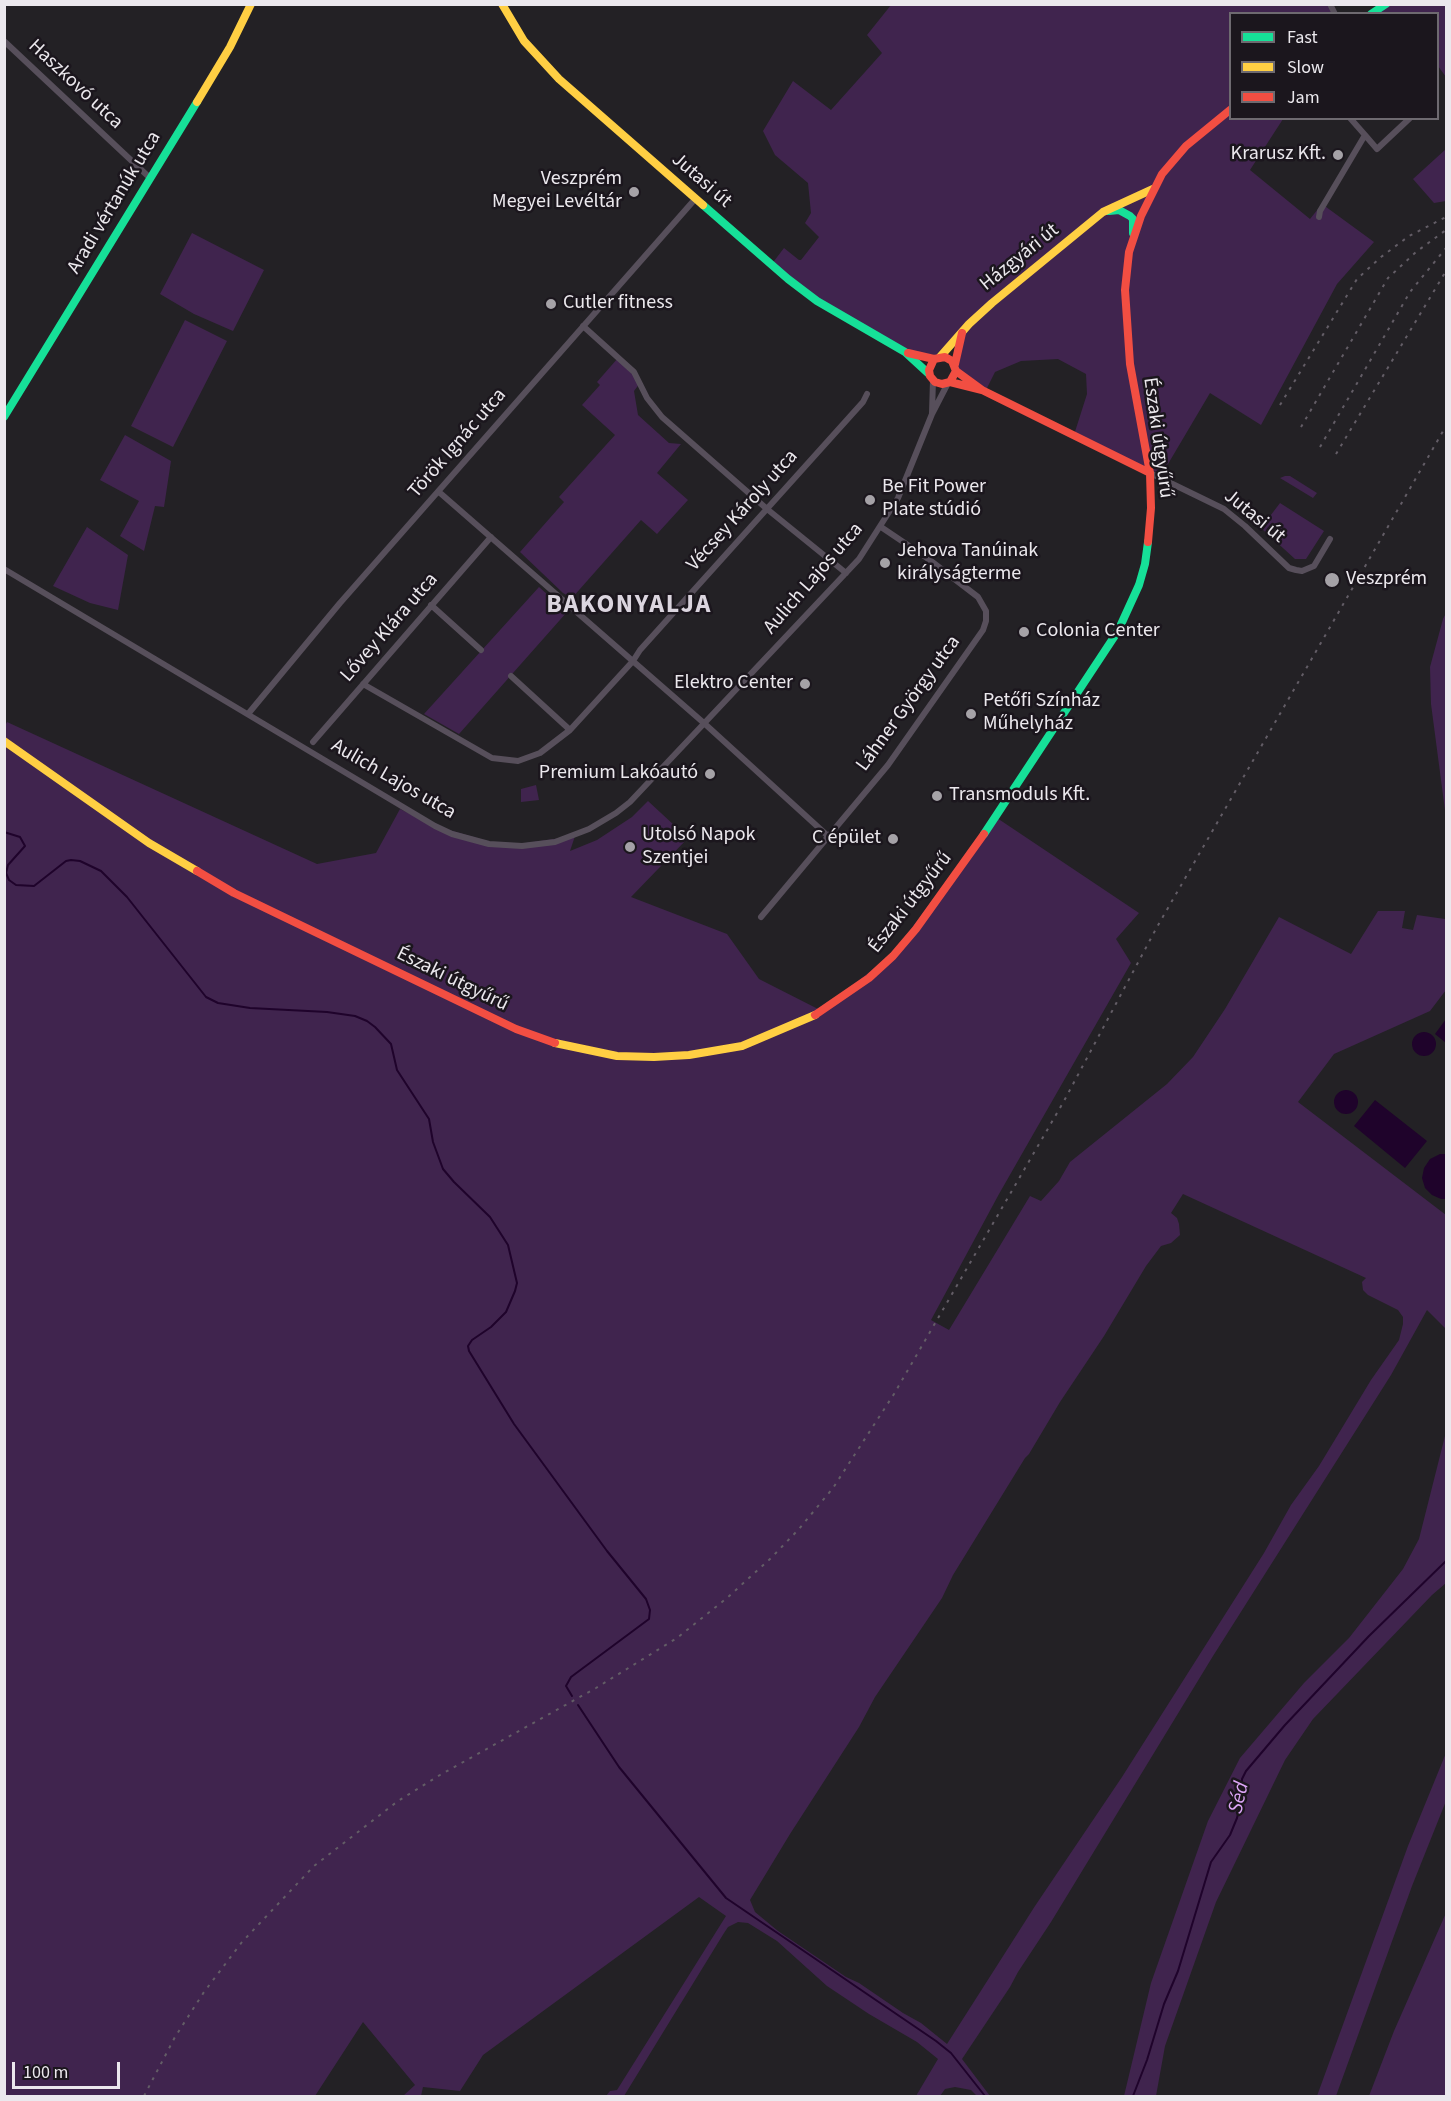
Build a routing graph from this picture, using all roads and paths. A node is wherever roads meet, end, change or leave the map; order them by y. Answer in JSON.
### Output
{"nodes":[{"id":1,"x":251,"y":4,"type":"edge"},
{"id":2,"x":502,"y":4,"type":"edge"},
{"id":3,"x":4,"y":41,"type":"edge"},
{"id":4,"x":1229,"y":111,"type":"edge"},
{"id":5,"x":1352,"y":120,"type":"edge"},
{"id":6,"x":1408,"y":120,"type":"edge"},
{"id":7,"x":1365,"y":135,"type":"junction"},
{"id":8,"x":150,"y":178,"type":"junction"},
{"id":9,"x":1154,"y":189,"type":"junction"},
{"id":10,"x":696,"y":198,"type":"junction"},
{"id":11,"x":1103,"y":212,"type":"junction"},
{"id":12,"x":1319,"y":217,"type":"dead end"},
{"id":13,"x":1133,"y":235,"type":"junction"},
{"id":14,"x":583,"y":326,"type":"junction"},
{"id":15,"x":962,"y":333,"type":"junction"},
{"id":16,"x":905,"y":352,"type":"junction"},
{"id":17,"x":937,"y":358,"type":"junction"},
{"id":18,"x":956,"y":368,"type":"junction"},
{"id":19,"x":931,"y":377,"type":"junction"},
{"id":20,"x":949,"y":382,"type":"junction"},
{"id":21,"x":982,"y":390,"type":"junction"},
{"id":22,"x":867,"y":394,"type":"dead end"},
{"id":23,"x":932,"y":414,"type":"junction"},
{"id":24,"x":4,"y":417,"type":"edge"},
{"id":25,"x":1150,"y":473,"type":"junction"},
{"id":26,"x":439,"y":492,"type":"junction"},
{"id":27,"x":767,"y":509,"type":"junction"},
{"id":28,"x":881,"y":527,"type":"junction"},
{"id":29,"x":491,"y":537,"type":"junction"},
{"id":30,"x":1330,"y":539,"type":"dead end"},
{"id":31,"x":4,"y":569,"type":"edge"},
{"id":32,"x":846,"y":573,"type":"junction"},
{"id":33,"x":431,"y":605,"type":"junction"},
{"id":34,"x":481,"y":650,"type":"dead end"},
{"id":35,"x":633,"y":661,"type":"junction"},
{"id":36,"x":511,"y":676,"type":"dead end"},
{"id":37,"x":363,"y":684,"type":"junction"},
{"id":38,"x":248,"y":714,"type":"junction"},
{"id":39,"x":705,"y":724,"type":"junction"},
{"id":40,"x":570,"y":730,"type":"junction"},
{"id":41,"x":4,"y":741,"type":"edge"},
{"id":42,"x":313,"y":742,"type":"dead end"},
{"id":43,"x":829,"y":837,"type":"junction"},
{"id":44,"x":761,"y":917,"type":"dead end"}],
"edges":[{"from":1,"to":8,"type":"main road","name":"Aradi vértanúk utca"},
{"from":2,"to":10,"type":"main road","name":"Jutasi út"},
{"from":3,"to":8,"type":"street","name":"Haszkovó utca"},
{"from":4,"to":9,"type":"main road"},
{"from":5,"to":7,"type":"street"},
{"from":6,"to":7,"type":"street"},
{"from":7,"to":12,"type":"street"},
{"from":8,"to":24,"type":"main road","name":"Aradi vértanúk utca"},
{"from":9,"to":11,"type":"main road","name":"Házgyári út"},
{"from":9,"to":13,"type":"main road","name":"Északi útgyűrű"},
{"from":10,"to":14,"type":"street","name":"Török Ignác utca"},
{"from":10,"to":16,"type":"main road","name":"Jutasi út"},
{"from":11,"to":13,"type":"main road"},
{"from":11,"to":15,"type":"main road","name":"Házgyári út"},
{"from":13,"to":25,"type":"main road","name":"Északi útgyűrű"},
{"from":14,"to":26,"type":"street","name":"Török Ignác utca"},
{"from":14,"to":27,"type":"street"},
{"from":15,"to":17,"type":"main road","name":"Házgyári út"},
{"from":15,"to":18,"type":"main road"},
{"from":16,"to":17,"type":"main road","name":"Jutasi út"},
{"from":16,"to":19,"type":"main road","name":"Jutasi út"},
{"from":17,"to":18,"type":"main road","name":"Jutasi út"},
{"from":17,"to":19,"type":"main road"},
{"from":18,"to":20,"type":"main road"},
{"from":18,"to":21,"type":"main road","name":"Jutasi út"},
{"from":19,"to":20,"type":"main road","name":"Jutasi út"},
{"from":19,"to":23,"type":"street","name":"Aulich Lajos utca"},
{"from":20,"to":21,"type":"main road","name":"Jutasi út"},
{"from":20,"to":23,"type":"street","name":"Aulich Lajos utca"},
{"from":21,"to":25,"type":"main road","name":"Jutasi út"},
{"from":22,"to":27,"type":"street","name":"Vécsey Károly utca"},
{"from":23,"to":28,"type":"street","name":"Aulich Lajos utca"},
{"from":25,"to":30,"type":"street","name":"Jutasi út"},
{"from":25,"to":41,"type":"main road","name":"Északi útgyűrű"},
{"from":26,"to":29,"type":"street"},
{"from":26,"to":38,"type":"street","name":"Török Ignác utca"},
{"from":27,"to":32,"type":"street"},
{"from":27,"to":35,"type":"street","name":"Vécsey Károly utca"},
{"from":28,"to":32,"type":"street","name":"Aulich Lajos utca"},
{"from":28,"to":43,"type":"street","name":"Láhner György utca"},
{"from":29,"to":33,"type":"street","name":"Lővey Klára utca"},
{"from":29,"to":35,"type":"street"},
{"from":31,"to":38,"type":"street","name":"Aulich Lajos utca"},
{"from":32,"to":39,"type":"street","name":"Aulich Lajos utca"},
{"from":33,"to":34,"type":"street"},
{"from":33,"to":37,"type":"street","name":"Lővey Klára utca"},
{"from":35,"to":39,"type":"street"},
{"from":35,"to":40,"type":"street","name":"Vécsey Károly utca"},
{"from":36,"to":40,"type":"street"},
{"from":37,"to":40,"type":"street","name":"Vécsey Károly utca"},
{"from":37,"to":42,"type":"street","name":"Lővey Klára utca"},
{"from":38,"to":39,"type":"street","name":"Aulich Lajos utca"},
{"from":39,"to":43,"type":"street"},
{"from":43,"to":44,"type":"street","name":"Láhner György utca"}]}
